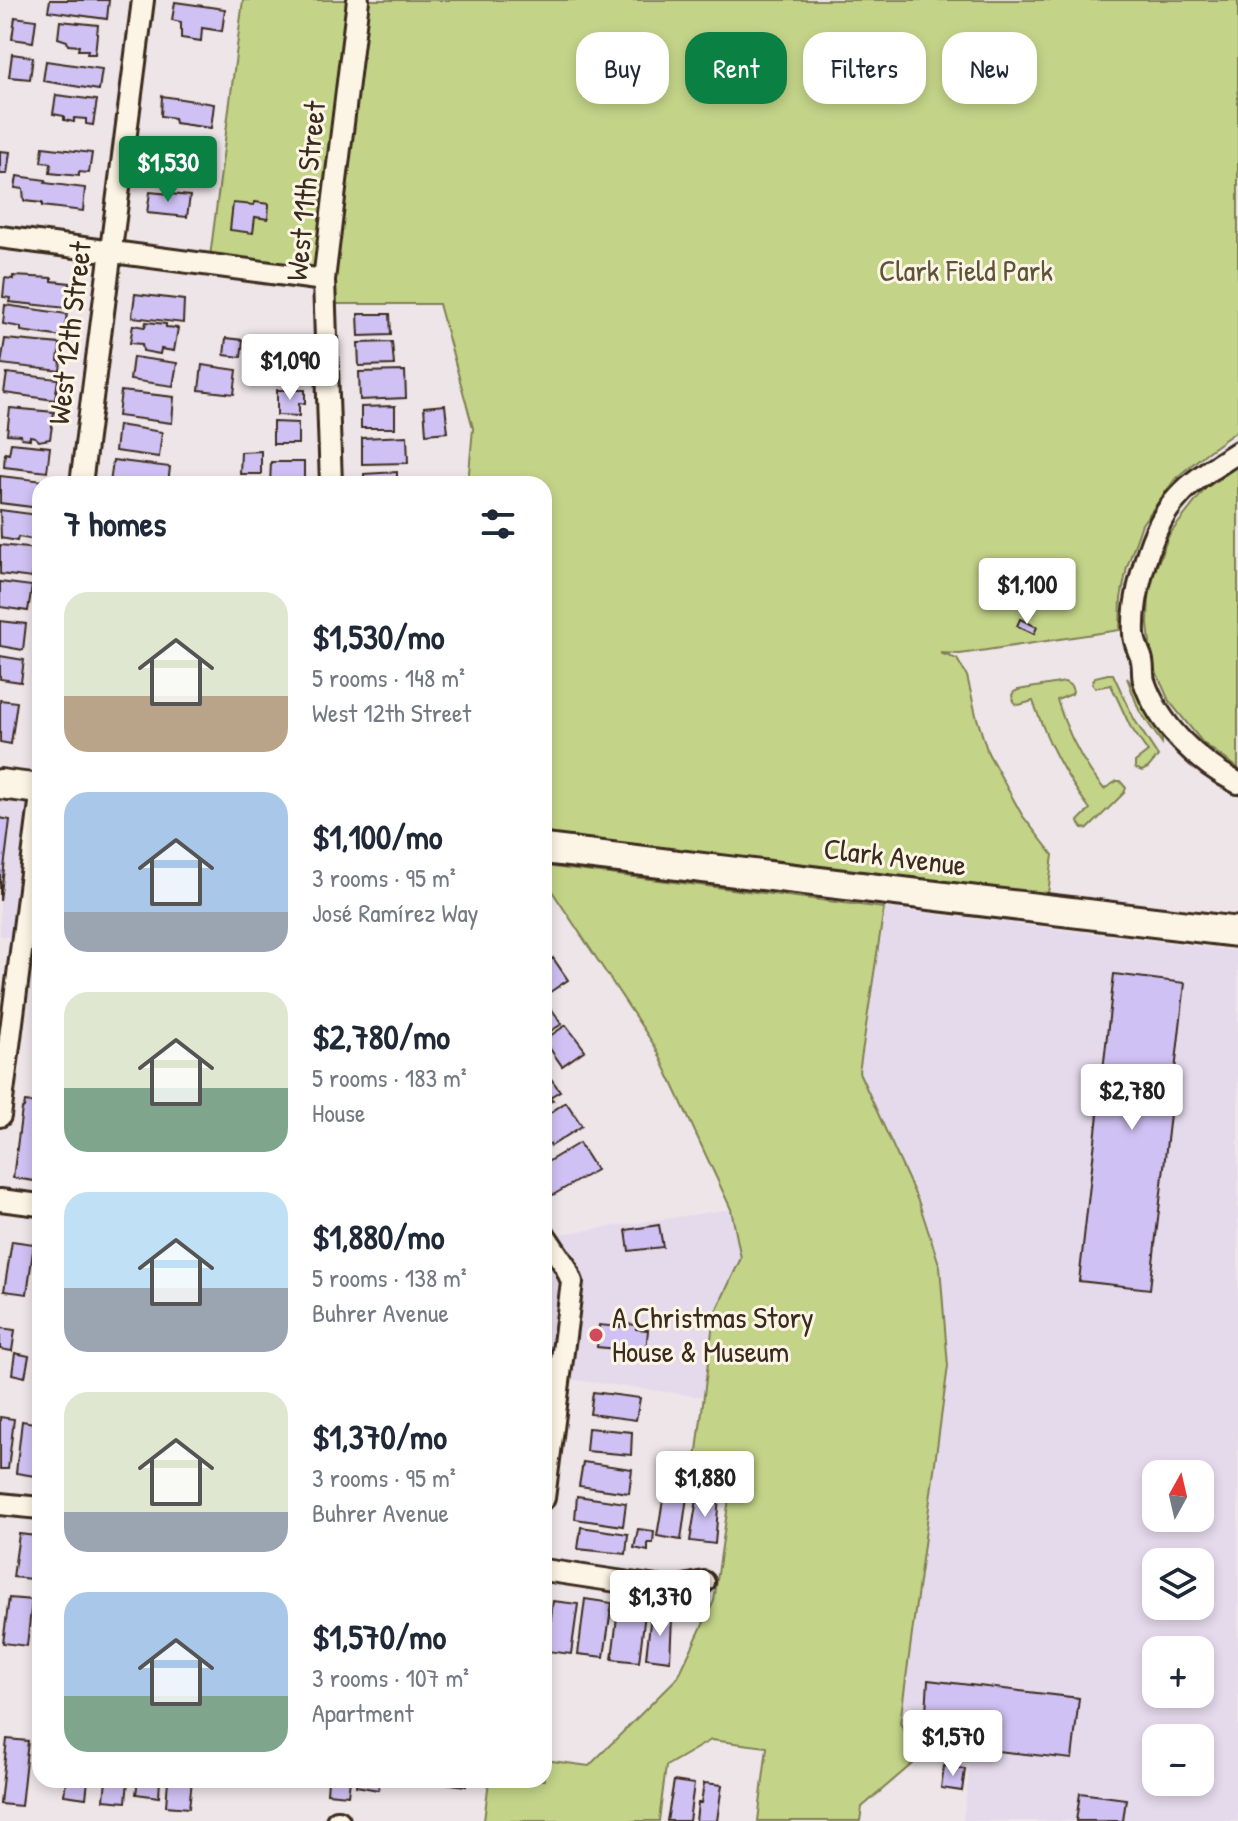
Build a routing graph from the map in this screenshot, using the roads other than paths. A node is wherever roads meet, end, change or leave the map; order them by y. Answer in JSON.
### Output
{"nodes":[{"id":1,"x":143,"y":0,"type":"edge"},
{"id":2,"x":358,"y":0,"type":"edge"},
{"id":3,"x":0,"y":237,"type":"edge"},
{"id":4,"x":110,"y":252,"type":"junction"},
{"id":5,"x":324,"y":280,"type":"junction"},
{"id":6,"x":1238,"y":452,"type":"edge"},
{"id":7,"x":82,"y":476,"type":"edge"},
{"id":8,"x":331,"y":476,"type":"edge"},
{"id":9,"x":1238,"y":783,"type":"edge"},
{"id":10,"x":0,"y":784,"type":"edge"},
{"id":11,"x":32,"y":788,"type":"edge"},
{"id":12,"x":552,"y":850,"type":"edge"},
{"id":13,"x":32,"y":866,"type":"edge"},
{"id":14,"x":1238,"y":932,"type":"edge"},
{"id":15,"x":0,"y":1116,"type":"edge"},
{"id":16,"x":0,"y":1200,"type":"edge"},
{"id":17,"x":32,"y":1204,"type":"edge"},
{"id":18,"x":552,"y":1246,"type":"edge"},
{"id":19,"x":552,"y":1265,"type":"edge"},
{"id":20,"x":566,"y":1267,"type":"junction"},
{"id":21,"x":552,"y":1436,"type":"edge"},
{"id":22,"x":0,"y":1504,"type":"edge"},
{"id":23,"x":32,"y":1507,"type":"edge"},
{"id":24,"x":552,"y":1571,"type":"edge"},
{"id":25,"x":704,"y":1582,"type":"dead end"}],
"edges":[{"from":1,"to":4,"type":"street","name":"West 12th Street"},
{"from":2,"to":5,"type":"street","name":"West 11th Street"},
{"from":3,"to":4,"type":"street"},
{"from":4,"to":5,"type":"street"},
{"from":4,"to":7,"type":"street","name":"West 12th Street"},
{"from":5,"to":8,"type":"street","name":"West 11th Street"},
{"from":6,"to":9,"type":"street"},
{"from":10,"to":11,"type":"street"},
{"from":12,"to":14,"type":"street","name":"Clark Avenue"},
{"from":13,"to":15,"type":"street"},
{"from":16,"to":17,"type":"street"},
{"from":18,"to":20,"type":"street"},
{"from":19,"to":20,"type":"street"},
{"from":20,"to":21,"type":"street"},
{"from":22,"to":23,"type":"street"},
{"from":24,"to":25,"type":"street"}]}
